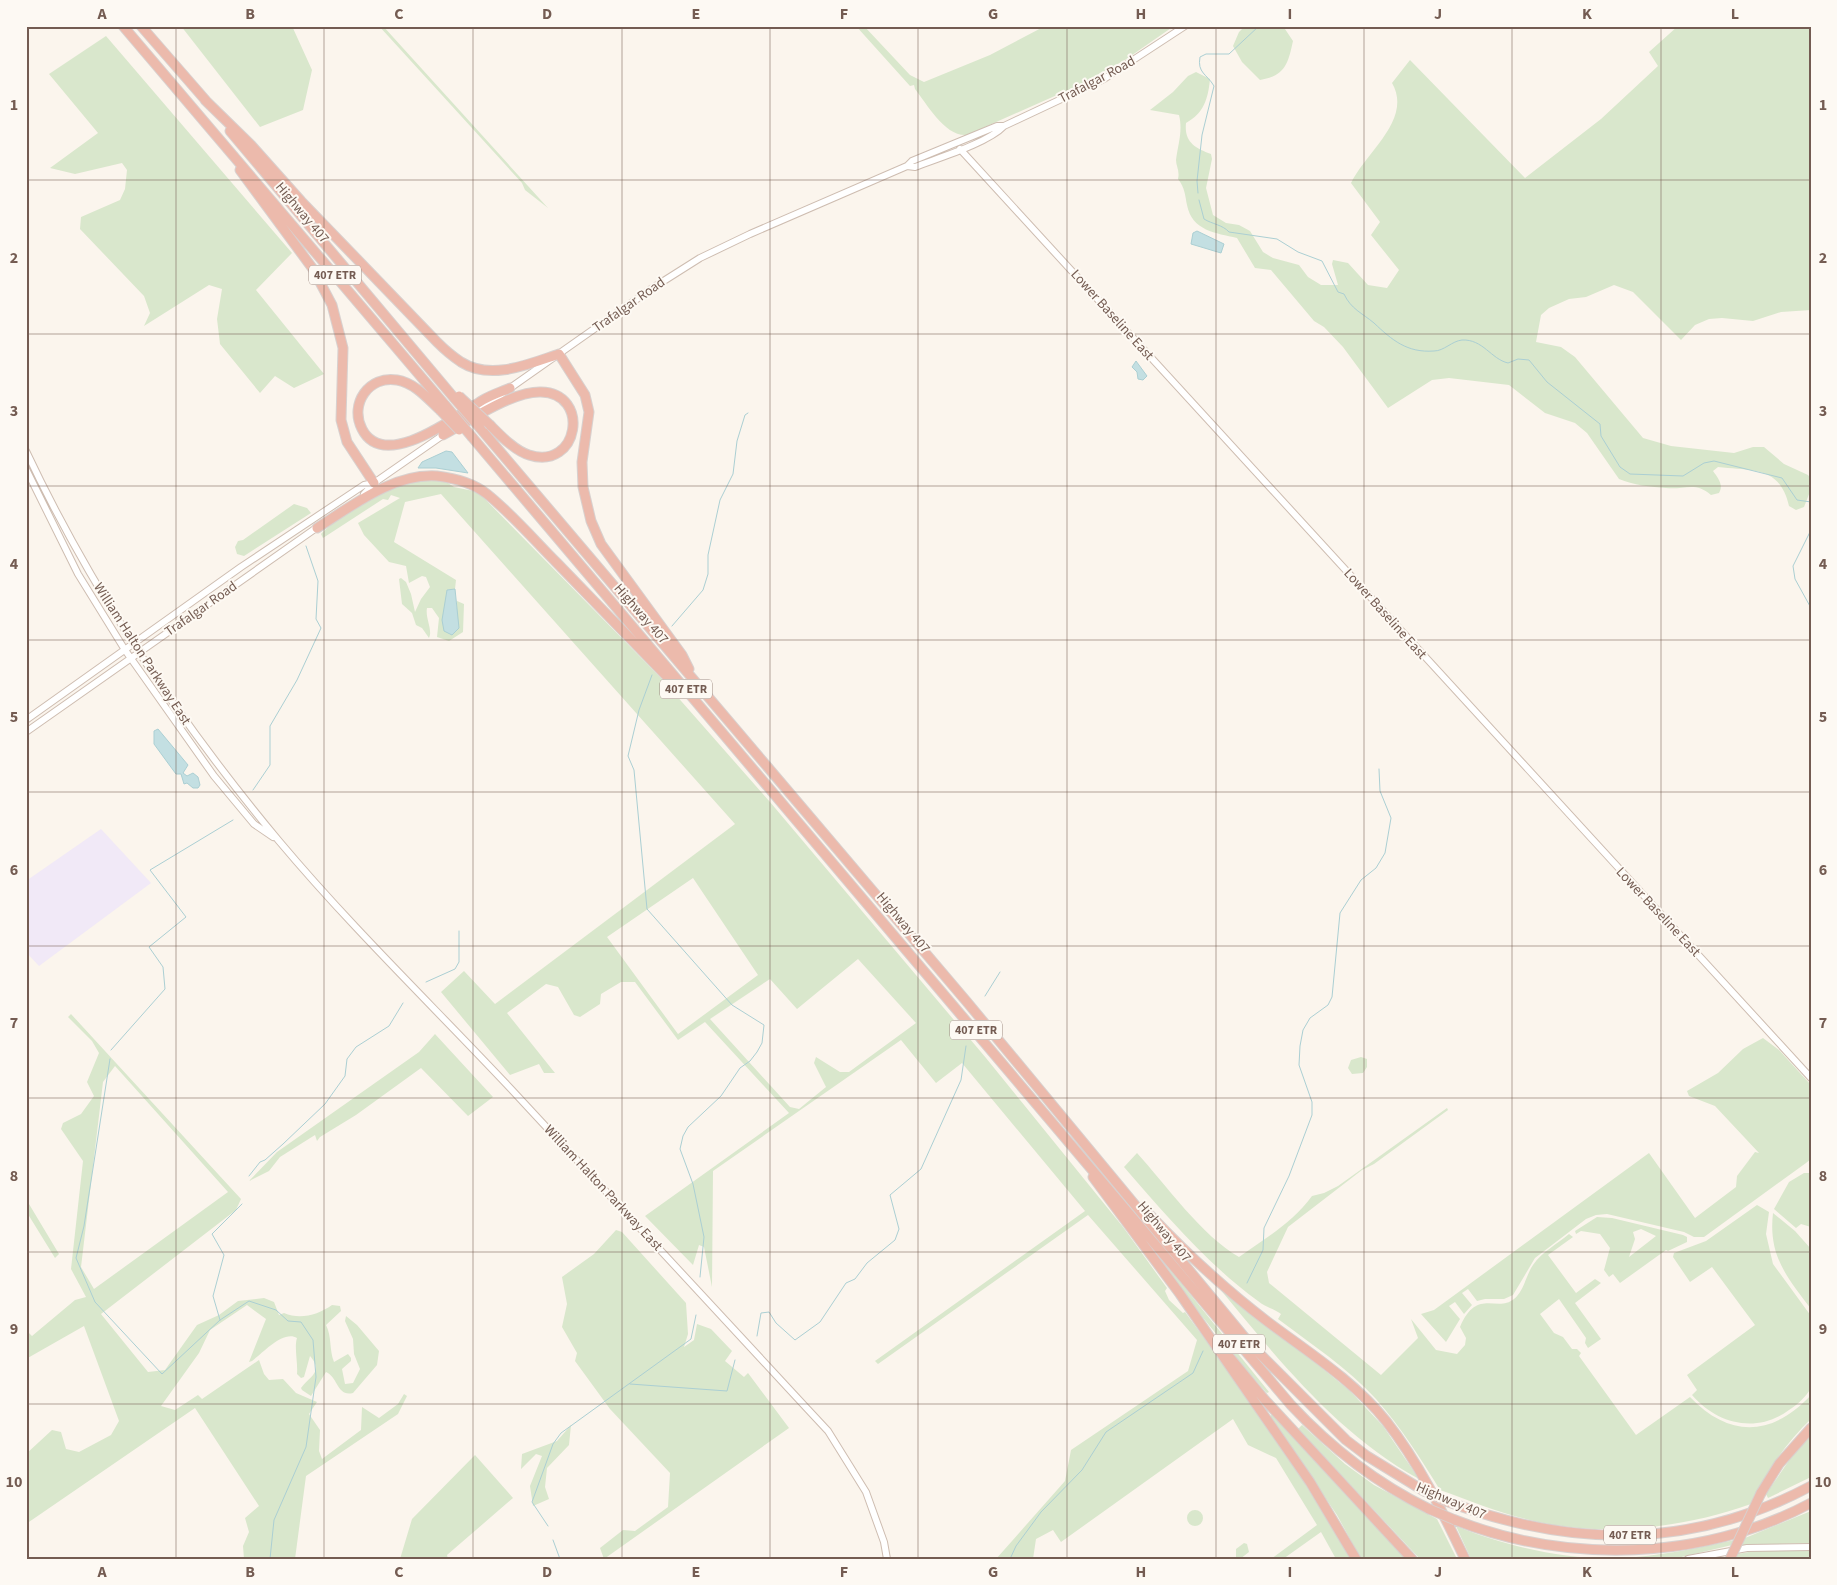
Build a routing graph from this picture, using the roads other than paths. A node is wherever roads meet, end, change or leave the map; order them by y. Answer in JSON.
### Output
{"nodes":[{"id":1,"x":123,"y":26,"type":"edge"},
{"id":2,"x":141,"y":26,"type":"edge"},
{"id":3,"x":1185,"y":26,"type":"edge"},
{"id":4,"x":205,"y":100,"type":"junction"},
{"id":5,"x":1004,"y":126,"type":"junction"},
{"id":6,"x":224,"y":144,"type":"junction"},
{"id":7,"x":960,"y":149,"type":"junction"},
{"id":8,"x":907,"y":166,"type":"junction"},
{"id":9,"x":558,"y":354,"type":"junction"},
{"id":10,"x":510,"y":388,"type":"junction"},
{"id":11,"x":457,"y":397,"type":"junction"},
{"id":12,"x":443,"y":408,"type":"junction"},
{"id":13,"x":443,"y":435,"type":"junction"},
{"id":14,"x":26,"y":451,"type":"edge"},
{"id":15,"x":26,"y":469,"type":"edge"},
{"id":16,"x":374,"y":483,"type":"junction"},
{"id":17,"x":317,"y":528,"type":"junction"},
{"id":18,"x":133,"y":645,"type":"junction"},
{"id":19,"x":125,"y":650,"type":"junction"},
{"id":20,"x":138,"y":654,"type":"junction"},
{"id":21,"x":131,"y":659,"type":"junction"},
{"id":22,"x":698,"y":685,"type":"junction"},
{"id":23,"x":26,"y":720,"type":"edge"},
{"id":24,"x":26,"y":732,"type":"edge"},
{"id":25,"x":729,"y":740,"type":"junction"},
{"id":26,"x":280,"y":842,"type":"junction"},
{"id":27,"x":1811,"y":1078,"type":"edge"},
{"id":28,"x":1084,"y":1143,"type":"junction"},
{"id":29,"x":1075,"y":1150,"type":"junction"},
{"id":30,"x":1188,"y":1307,"type":"junction"},
{"id":31,"x":1811,"y":1428,"type":"edge"},
{"id":32,"x":1811,"y":1486,"type":"edge"},
{"id":33,"x":1811,"y":1503,"type":"edge"},
{"id":34,"x":1807,"y":1547,"type":"edge"},
{"id":35,"x":887,"y":1559,"type":"edge"},
{"id":36,"x":1356,"y":1559,"type":"edge"},
{"id":37,"x":1412,"y":1559,"type":"edge"},
{"id":38,"x":1465,"y":1559,"type":"edge"},
{"id":39,"x":1688,"y":1559,"type":"edge"},
{"id":40,"x":1730,"y":1559,"type":"edge"}],
"edges":[{"from":1,"to":6,"type":"highway","name":"Highway 407","number":"407 ETR"},
{"from":2,"to":4,"type":"highway","name":"Highway 407","number":"407 ETR"},
{"from":3,"to":5,"type":"main road","name":"Trafalgar Road"},
{"from":4,"to":9,"type":"highway"},
{"from":4,"to":11,"type":"highway","name":"Highway 407","number":"407 ETR"},
{"from":5,"to":7,"type":"main road","name":"Trafalgar Road"},
{"from":5,"to":8,"type":"main road","name":"Trafalgar Road"},
{"from":6,"to":12,"type":"highway","name":"Highway 407","number":"407 ETR"},
{"from":6,"to":16,"type":"highway"},
{"from":7,"to":8,"type":"main road","name":"Trafalgar Road"},
{"from":7,"to":27,"type":"main road","name":"Lower Baseline East"},
{"from":8,"to":9,"type":"main road","name":"Trafalgar Road"},
{"from":9,"to":10,"type":"main road","name":"Trafalgar Road"},
{"from":9,"to":22,"type":"highway"},
{"from":10,"to":12,"type":"highway"},
{"from":10,"to":13,"type":"main road","name":"Trafalgar Road"},
{"from":11,"to":13,"type":"highway","bridge":true},
{"from":11,"to":22,"type":"highway","name":"Highway 407","number":"407 ETR","bridge":true},
{"from":12,"to":25,"type":"highway","name":"Highway 407","number":"407 ETR","bridge":true},
{"from":13,"to":16,"type":"main road","name":"Trafalgar Road"},
{"from":14,"to":18,"type":"main road","name":"William Halton Parkway East"},
{"from":15,"to":19,"type":"main road","name":"William Halton Parkway East"},
{"from":16,"to":17,"type":"main road","name":"Trafalgar Road"},
{"from":16,"to":18,"type":"main road","name":"Trafalgar Road"},
{"from":17,"to":20,"type":"main road","name":"Trafalgar Road"},
{"from":17,"to":25,"type":"highway"},
{"from":18,"to":19,"type":"main road","name":"Trafalgar Road"},
{"from":18,"to":20,"type":"main road","name":"William Halton Parkway East"},
{"from":19,"to":21,"type":"main road","name":"William Halton Parkway East"},
{"from":19,"to":23,"type":"main road","name":"Trafalgar Road"},
{"from":20,"to":21,"type":"main road","name":"Trafalgar Road"},
{"from":20,"to":26,"type":"main road","name":"William Halton Parkway East"},
{"from":21,"to":24,"type":"main road","name":"Trafalgar Road"},
{"from":21,"to":26,"type":"main road","name":"William Halton Parkway East"},
{"from":22,"to":28,"type":"highway","name":"Highway 407","number":"407 ETR"},
{"from":25,"to":29,"type":"highway","name":"Highway 407","number":"407 ETR"},
{"from":26,"to":35,"type":"main road","name":"William Halton Parkway East"},
{"from":28,"to":32,"type":"highway","name":"Highway 407","number":"407 ETR","bridge":true},
{"from":28,"to":38,"type":"highway"},
{"from":29,"to":30,"type":"highway"},
{"from":29,"to":33,"type":"highway","name":"Highway 407","number":"407 ETR","bridge":true},
{"from":30,"to":36,"type":"highway"},
{"from":30,"to":37,"type":"highway"},
{"from":31,"to":40,"type":"highway","bridge":true},
{"from":34,"to":39,"type":"main road"}]}
